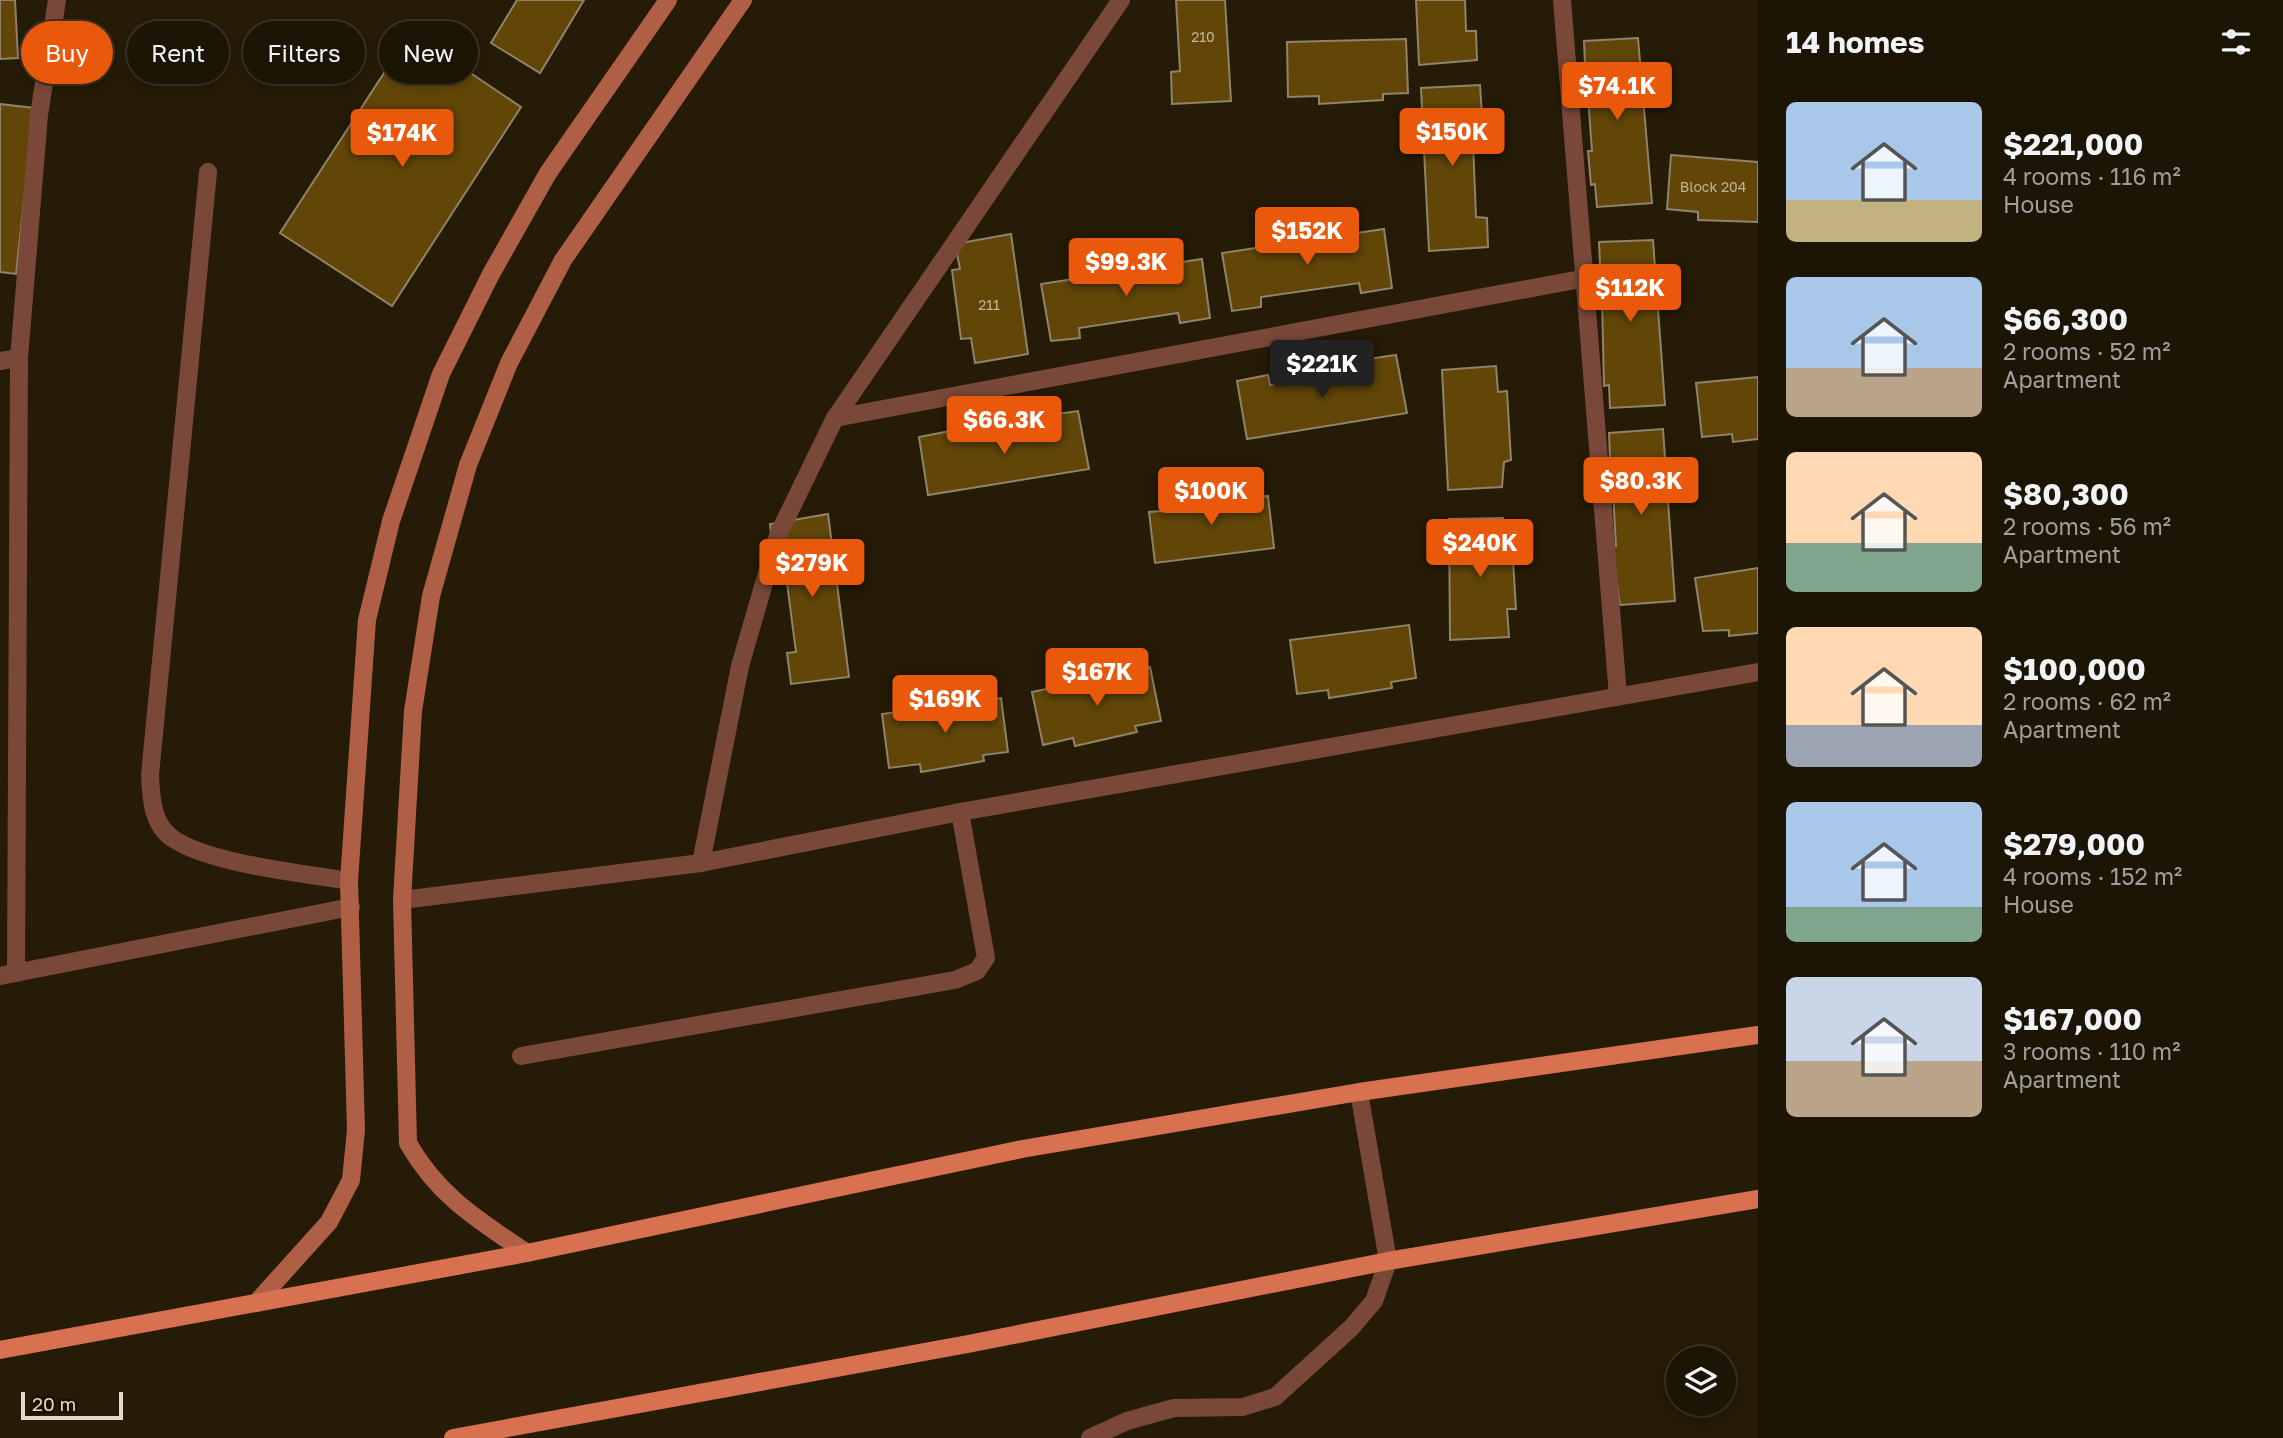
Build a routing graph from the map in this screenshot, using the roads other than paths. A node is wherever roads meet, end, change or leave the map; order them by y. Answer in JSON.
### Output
{"nodes":[{"id":1,"x":57,"y":0,"type":"edge"},
{"id":2,"x":668,"y":0,"type":"edge"},
{"id":3,"x":743,"y":0,"type":"edge"},
{"id":4,"x":1121,"y":0,"type":"edge"},
{"id":5,"x":1562,"y":0,"type":"edge"},
{"id":6,"x":208,"y":172,"type":"dead end"},
{"id":7,"x":1586,"y":278,"type":"junction"},
{"id":8,"x":19,"y":358,"type":"junction"},
{"id":9,"x":0,"y":361,"type":"edge"},
{"id":10,"x":835,"y":418,"type":"junction"},
{"id":11,"x":1758,"y":672,"type":"edge"},
{"id":12,"x":1618,"y":696,"type":"junction"},
{"id":13,"x":960,"y":812,"type":"junction"},
{"id":14,"x":701,"y":863,"type":"junction"},
{"id":15,"x":349,"y":881,"type":"junction"},
{"id":16,"x":402,"y":901,"type":"junction"},
{"id":17,"x":351,"y":908,"type":"junction"},
{"id":18,"x":8,"y":975,"type":"edge"},
{"id":19,"x":1758,"y":1035,"type":"edge"},
{"id":20,"x":521,"y":1056,"type":"dead end"},
{"id":21,"x":1359,"y":1092,"type":"junction"},
{"id":22,"x":1758,"y":1199,"type":"edge"},
{"id":23,"x":527,"y":1252,"type":"junction"},
{"id":24,"x":1388,"y":1261,"type":"junction"},
{"id":25,"x":257,"y":1303,"type":"junction"},
{"id":26,"x":0,"y":1350,"type":"edge"},
{"id":27,"x":477,"y":1436,"type":"edge"},
{"id":28,"x":453,"y":1438,"type":"edge"},
{"id":29,"x":1090,"y":1438,"type":"edge"}],
"edges":[{"from":1,"to":8,"type":"street"},
{"from":2,"to":15,"type":"main road"},
{"from":3,"to":16,"type":"main road"},
{"from":4,"to":10,"type":"street"},
{"from":5,"to":7,"type":"street"},
{"from":6,"to":15,"type":"street"},
{"from":7,"to":10,"type":"street"},
{"from":7,"to":12,"type":"street"},
{"from":8,"to":9,"type":"street"},
{"from":8,"to":18,"type":"street"},
{"from":10,"to":14,"type":"street"},
{"from":11,"to":12,"type":"street"},
{"from":12,"to":13,"type":"street"},
{"from":13,"to":14,"type":"street"},
{"from":13,"to":20,"type":"street"},
{"from":14,"to":16,"type":"street"},
{"from":15,"to":17,"type":"main road"},
{"from":16,"to":23,"type":"main road"},
{"from":17,"to":18,"type":"street"},
{"from":17,"to":25,"type":"main road"},
{"from":19,"to":21,"type":"main road"},
{"from":21,"to":23,"type":"main road"},
{"from":21,"to":24,"type":"street"},
{"from":22,"to":24,"type":"main road"},
{"from":23,"to":25,"type":"main road"},
{"from":24,"to":27,"type":"main road"},
{"from":24,"to":29,"type":"street"},
{"from":25,"to":26,"type":"main road"},
{"from":27,"to":28,"type":"main road"}]}
